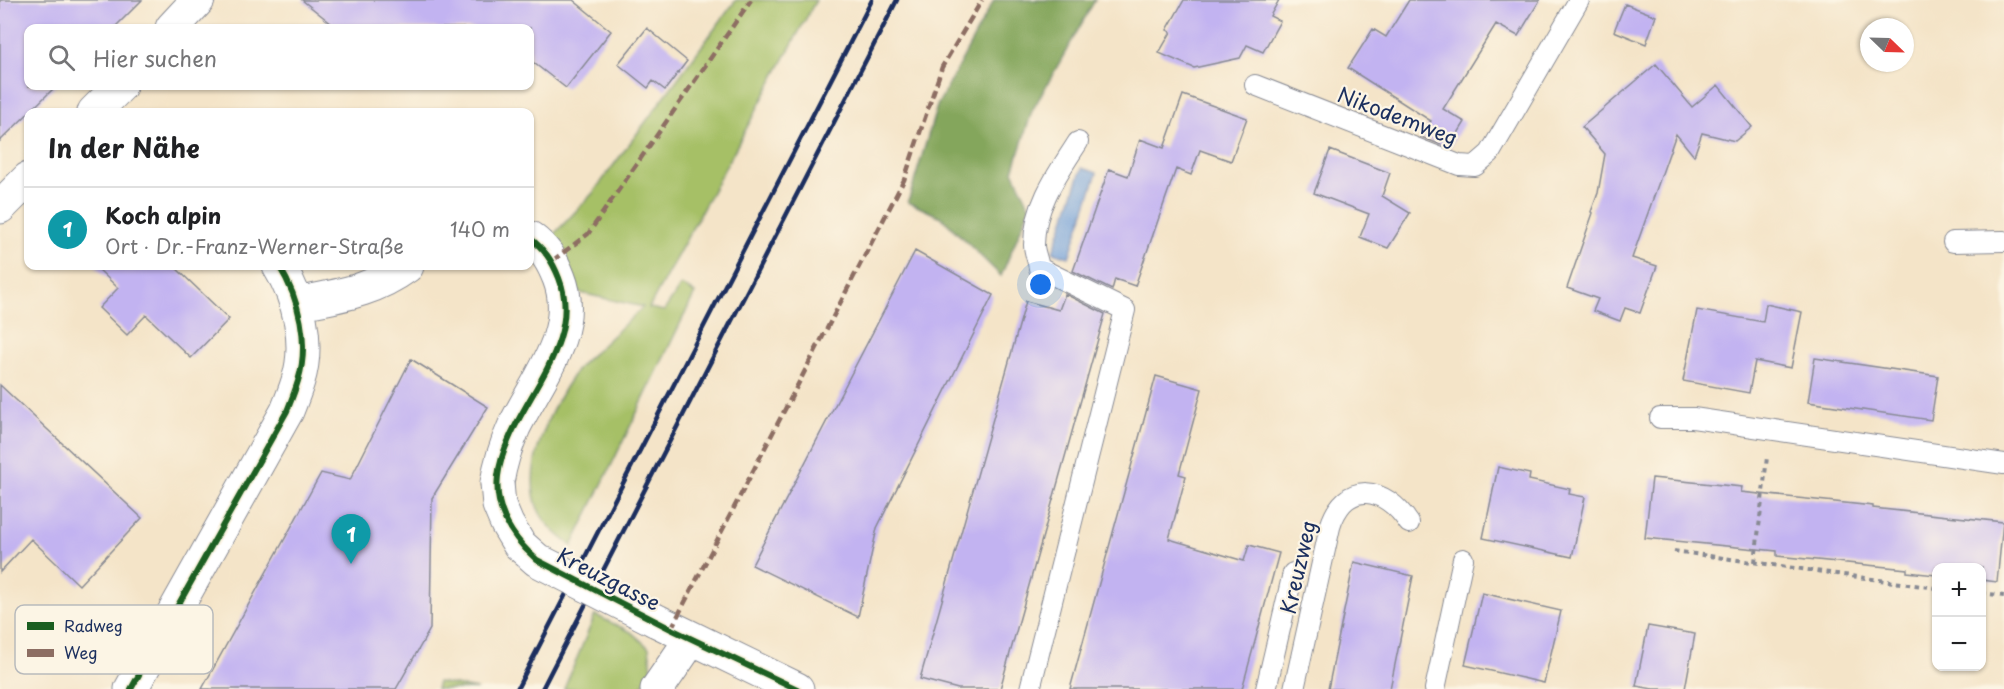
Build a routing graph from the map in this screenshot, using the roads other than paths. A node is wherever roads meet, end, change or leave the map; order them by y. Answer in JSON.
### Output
{"nodes":[{"id":1,"x":198,"y":0,"type":"edge"},
{"id":2,"x":1579,"y":0,"type":"edge"},
{"id":3,"x":176,"y":24,"type":"edge"},
{"id":4,"x":1255,"y":85,"type":"dead end"},
{"id":5,"x":1078,"y":142,"type":"dead end"},
{"id":6,"x":24,"y":183,"type":"edge"},
{"id":7,"x":0,"y":207,"type":"edge"},
{"id":8,"x":534,"y":241,"type":"edge"},
{"id":9,"x":1953,"y":242,"type":"dead end"},
{"id":10,"x":2004,"y":242,"type":"edge"},
{"id":11,"x":282,"y":270,"type":"edge"},
{"id":12,"x":401,"y":270,"type":"edge"},
{"id":13,"x":297,"y":304,"type":"junction"},
{"id":14,"x":1660,"y":418,"type":"dead end"},
{"id":15,"x":2004,"y":464,"type":"edge"},
{"id":16,"x":1409,"y":523,"type":"dead end"},
{"id":17,"x":1463,"y":559,"type":"dead end"},
{"id":18,"x":1293,"y":573,"type":"dead end"},
{"id":19,"x":178,"y":605,"type":"edge"},
{"id":20,"x":692,"y":638,"type":"junction"},
{"id":21,"x":139,"y":674,"type":"edge"},
{"id":22,"x":131,"y":689,"type":"edge"},
{"id":23,"x":657,"y":689,"type":"edge"},
{"id":24,"x":797,"y":689,"type":"edge"},
{"id":25,"x":1030,"y":689,"type":"edge"},
{"id":26,"x":1266,"y":689,"type":"edge"},
{"id":27,"x":1294,"y":689,"type":"edge"},
{"id":28,"x":1435,"y":689,"type":"edge"}],
"edges":[{"from":1,"to":3,"type":"street"},
{"from":2,"to":4,"type":"lane","name":"Nikodemweg"},
{"from":5,"to":25,"type":"lane"},
{"from":6,"to":7,"type":"street"},
{"from":8,"to":20,"type":"street","name":"Kreuzgasse","bridge":true},
{"from":9,"to":10,"type":"lane"},
{"from":11,"to":13,"type":"street"},
{"from":12,"to":13,"type":"street"},
{"from":13,"to":19,"type":"street"},
{"from":14,"to":15,"type":"lane"},
{"from":16,"to":27,"type":"lane","name":"Kreuzweg"},
{"from":17,"to":28,"type":"lane"},
{"from":18,"to":26,"type":"lane"},
{"from":20,"to":23,"type":"street"},
{"from":20,"to":24,"type":"street","name":"Kreuzgasse"},
{"from":21,"to":22,"type":"street"}]}
